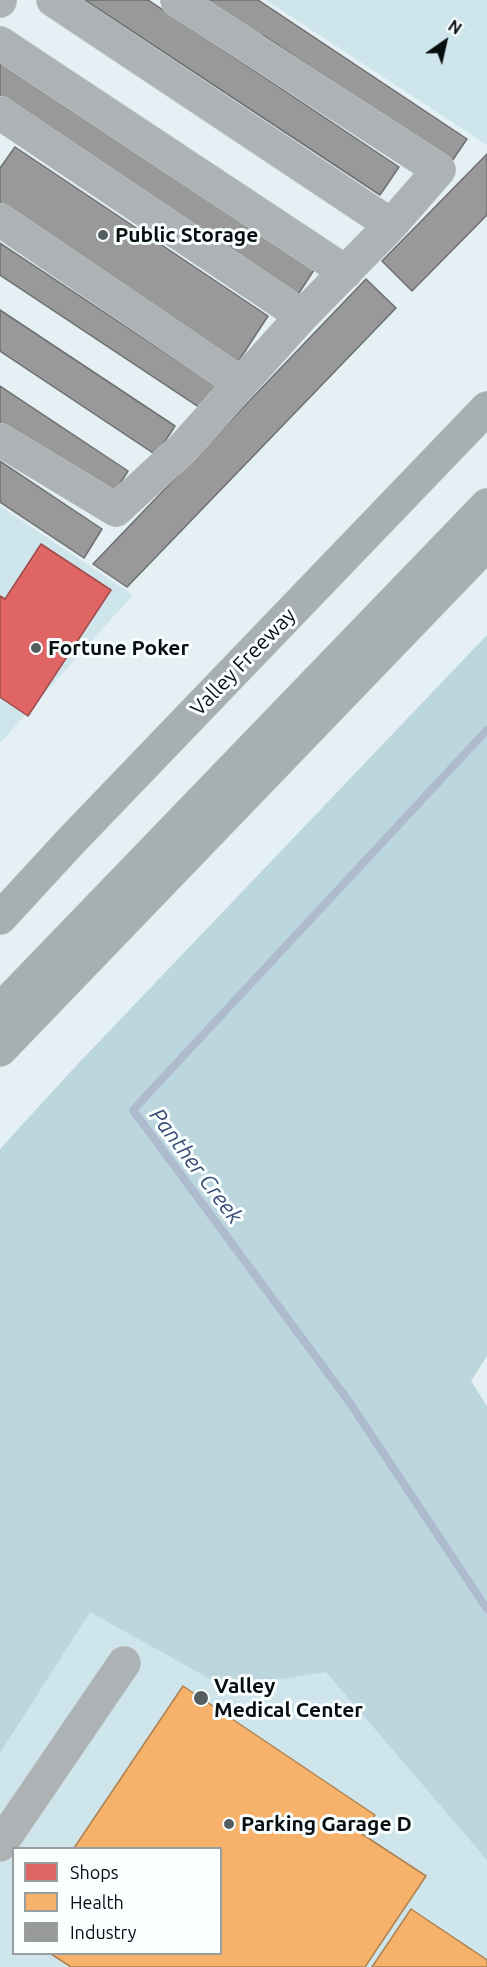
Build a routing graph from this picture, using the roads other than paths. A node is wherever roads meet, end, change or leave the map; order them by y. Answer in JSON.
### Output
{"nodes":[{"id":1,"x":53,"y":0,"type":"edge"},
{"id":2,"x":177,"y":0,"type":"edge"},
{"id":3,"x":0,"y":43,"type":"edge"},
{"id":4,"x":0,"y":113,"type":"edge"},
{"id":5,"x":0,"y":220,"type":"edge"},
{"id":6,"x":391,"y":225,"type":"junction"},
{"id":7,"x":346,"y":272,"type":"junction"},
{"id":8,"x":302,"y":316,"type":"junction"},
{"id":9,"x":240,"y":384,"type":"junction"},
{"id":10,"x":487,"y":408,"type":"edge"},
{"id":11,"x":0,"y":440,"type":"edge"},
{"id":12,"x":487,"y":505,"type":"edge"},
{"id":13,"x":487,"y":544,"type":"edge"},
{"id":14,"x":71,"y":841,"type":"junction"},
{"id":15,"x":0,"y":892,"type":"edge"},
{"id":16,"x":0,"y":918,"type":"edge"},
{"id":17,"x":3,"y":1040,"type":"edge"},
{"id":18,"x":124,"y":1663,"type":"dead end"},
{"id":19,"x":0,"y":1845,"type":"edge"}],
"edges":[{"from":1,"to":6,"type":"lane"},
{"from":2,"to":6,"type":"lane"},
{"from":3,"to":7,"type":"lane"},
{"from":4,"to":8,"type":"lane"},
{"from":5,"to":9,"type":"lane"},
{"from":6,"to":7,"type":"lane"},
{"from":7,"to":8,"type":"lane"},
{"from":8,"to":9,"type":"lane"},
{"from":9,"to":11,"type":"lane"},
{"from":10,"to":14,"type":"highway","name":"Valley Freeway"},
{"from":12,"to":17,"type":"highway"},
{"from":13,"to":17,"type":"highway"},
{"from":14,"to":15,"type":"highway"},
{"from":14,"to":16,"type":"highway","name":"Valley Freeway"},
{"from":18,"to":19,"type":"lane"}]}
